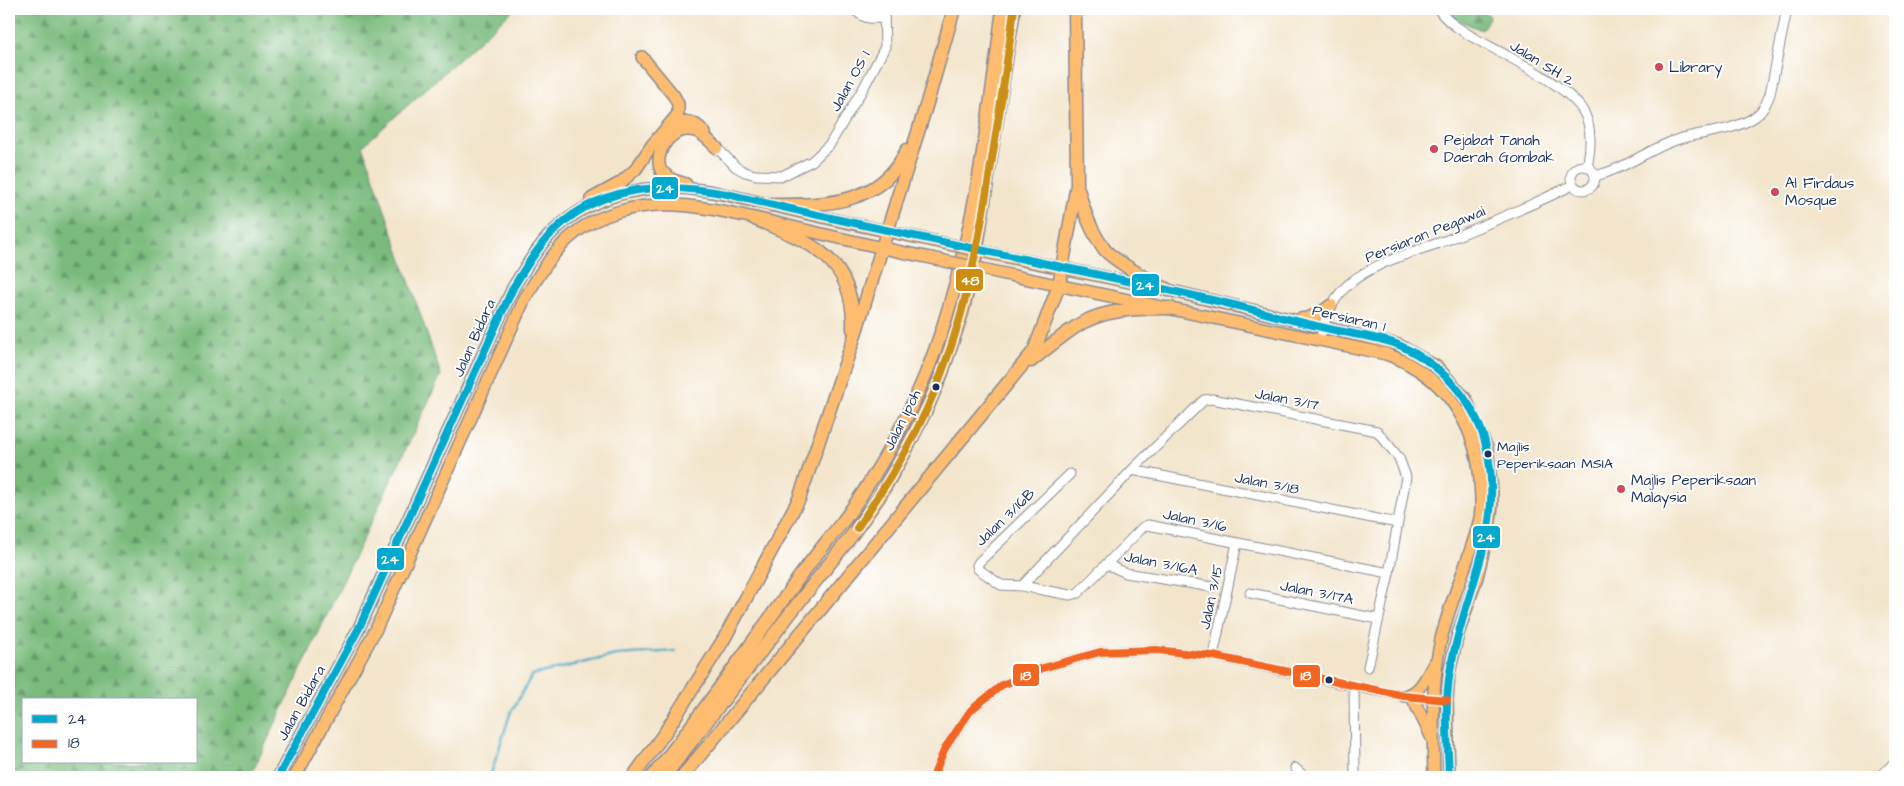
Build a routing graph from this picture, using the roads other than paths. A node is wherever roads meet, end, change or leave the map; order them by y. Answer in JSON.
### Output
{"nodes":[{"id":1,"x":854,"y":9,"type":"edge"},
{"id":2,"x":954,"y":9,"type":"edge"},
{"id":3,"x":1003,"y":9,"type":"edge"},
{"id":4,"x":1014,"y":9,"type":"edge"},
{"id":5,"x":1075,"y":9,"type":"edge"},
{"id":6,"x":1438,"y":9,"type":"edge"},
{"id":7,"x":1787,"y":9,"type":"edge"},
{"id":8,"x":884,"y":14,"type":"edge"},
{"id":9,"x":642,"y":57,"type":"dead end"},
{"id":10,"x":927,"y":103,"type":"junction"},
{"id":11,"x":662,"y":134,"type":"junction"},
{"id":12,"x":717,"y":148,"type":"junction"},
{"id":13,"x":1587,"y":167,"type":"junction"},
{"id":14,"x":1595,"y":176,"type":"junction"},
{"id":15,"x":1077,"y":184,"type":"junction"},
{"id":16,"x":1573,"y":185,"type":"junction"},
{"id":17,"x":727,"y":194,"type":"junction"},
{"id":18,"x":771,"y":205,"type":"junction"},
{"id":19,"x":755,"y":218,"type":"junction"},
{"id":20,"x":886,"y":232,"type":"junction"},
{"id":21,"x":881,"y":248,"type":"junction"},
{"id":22,"x":1008,"y":257,"type":"joint"},
{"id":23,"x":1063,"y":268,"type":"junction"},
{"id":24,"x":1005,"y":274,"type":"joint"},
{"id":25,"x":1059,"y":285,"type":"junction"},
{"id":26,"x":513,"y":288,"type":"junction"},
{"id":27,"x":1168,"y":290,"type":"junction"},
{"id":28,"x":1331,"y":304,"type":"junction"},
{"id":29,"x":1171,"y":308,"type":"junction"},
{"id":30,"x":1288,"y":319,"type":"junction"},
{"id":31,"x":1323,"y":328,"type":"junction"},
{"id":32,"x":853,"y":341,"type":"junction"},
{"id":33,"x":1320,"y":341,"type":"junction"},
{"id":34,"x":1024,"y":365,"type":"junction"},
{"id":35,"x":1132,"y":470,"type":"junction"},
{"id":36,"x":1070,"y":474,"type":"dead end"},
{"id":37,"x":1397,"y":523,"type":"junction"},
{"id":38,"x":1237,"y":543,"type":"junction"},
{"id":39,"x":1106,"y":564,"type":"junction"},
{"id":40,"x":1388,"y":573,"type":"junction"},
{"id":41,"x":1022,"y":586,"type":"junction"},
{"id":42,"x":1212,"y":587,"type":"dead end"},
{"id":43,"x":1250,"y":593,"type":"dead end"},
{"id":44,"x":1378,"y":619,"type":"junction"},
{"id":45,"x":1213,"y":656,"type":"junction"},
{"id":46,"x":1438,"y":657,"type":"junction"},
{"id":47,"x":1368,"y":667,"type":"dead end"},
{"id":48,"x":1354,"y":686,"type":"junction"},
{"id":49,"x":1408,"y":696,"type":"junction"},
{"id":50,"x":1434,"y":700,"type":"junction"},
{"id":51,"x":1447,"y":700,"type":"junction"},
{"id":52,"x":1434,"y":742,"type":"junction"},
{"id":53,"x":1895,"y":762,"type":"edge"},
{"id":54,"x":1296,"y":768,"type":"dead end"},
{"id":55,"x":276,"y":777,"type":"edge"},
{"id":56,"x":295,"y":777,"type":"edge"},
{"id":57,"x":633,"y":777,"type":"edge"},
{"id":58,"x":652,"y":777,"type":"edge"},
{"id":59,"x":664,"y":777,"type":"edge"},
{"id":60,"x":682,"y":777,"type":"edge"},
{"id":61,"x":933,"y":777,"type":"edge"},
{"id":62,"x":1305,"y":777,"type":"edge"},
{"id":63,"x":1355,"y":777,"type":"edge"},
{"id":64,"x":1434,"y":777,"type":"edge"},
{"id":65,"x":1449,"y":777,"type":"edge"},
{"id":66,"x":1880,"y":777,"type":"edge"}],
"edges":[{"from":1,"to":8,"type":"street"},
{"from":2,"to":10,"type":"highway"},
{"from":3,"to":58,"type":"highway","name":"Jalan Ipoh"},
{"from":4,"to":59,"type":"highway","name":"Jalan Ipoh"},
{"from":5,"to":15,"type":"highway"},
{"from":6,"to":13,"type":"street","name":"Jalan SH 2"},
{"from":7,"to":14,"type":"street"},
{"from":8,"to":12,"type":"street","name":"Jalan OS 1"},
{"from":9,"to":11,"type":"main road"},
{"from":10,"to":18,"type":"highway"},
{"from":10,"to":20,"type":"highway"},
{"from":11,"to":12,"type":"main road"},
{"from":11,"to":26,"type":"main road"},
{"from":12,"to":17,"type":"main road"},
{"from":13,"to":14,"type":"street"},
{"from":13,"to":16,"type":"street"},
{"from":14,"to":16,"type":"street"},
{"from":15,"to":23,"type":"highway"},
{"from":15,"to":27,"type":"highway"},
{"from":16,"to":28,"type":"street","name":"Persiaran Pegawai"},
{"from":17,"to":18,"type":"main road","name":"Jalan Bidara"},
{"from":17,"to":26,"type":"main road","name":"Jalan Bidara"},
{"from":18,"to":20,"type":"main road","name":"Jalan Bidara"},
{"from":19,"to":21,"type":"main road","name":"Jalan Bidara"},
{"from":19,"to":32,"type":"highway"},
{"from":19,"to":56,"type":"main road","name":"Jalan Bidara"},
{"from":20,"to":21,"type":"highway"},
{"from":20,"to":22,"type":"main road","name":"Jalan Bidara","bridge":true},
{"from":21,"to":24,"type":"main road","name":"Jalan Bidara","bridge":true},
{"from":21,"to":32,"type":"highway"},
{"from":22,"to":23,"type":"main road","name":"Persiaran 1"},
{"from":23,"to":25,"type":"highway"},
{"from":23,"to":27,"type":"main road","name":"Persiaran 1"},
{"from":24,"to":25,"type":"main road","name":"Persiaran 1"},
{"from":25,"to":29,"type":"main road","name":"Persiaran 1"},
{"from":25,"to":34,"type":"highway"},
{"from":26,"to":55,"type":"main road","name":"Jalan Bidara"},
{"from":27,"to":30,"type":"main road","name":"Persiaran 1"},
{"from":28,"to":30,"type":"main road"},
{"from":28,"to":31,"type":"street","name":"Persiaran Pegawai"},
{"from":29,"to":33,"type":"main road","name":"Persiaran 1"},
{"from":29,"to":34,"type":"highway"},
{"from":30,"to":31,"type":"main road","name":"Persiaran 1"},
{"from":31,"to":33,"type":"street","name":"Persiaran Pegawai"},
{"from":31,"to":51,"type":"main road","name":"Persiaran 1"},
{"from":32,"to":57,"type":"highway"},
{"from":33,"to":46,"type":"main road","name":"Persiaran 1"},
{"from":34,"to":60,"type":"highway"},
{"from":35,"to":37,"type":"street","name":"Jalan 3/18"},
{"from":35,"to":37,"type":"street","name":"Jalan 3/17"},
{"from":35,"to":41,"type":"street","name":"Jalan 3/17"},
{"from":36,"to":41,"type":"street","name":"Jalan 3/16B"},
{"from":37,"to":40,"type":"street","name":"Jalan 3/17"},
{"from":38,"to":39,"type":"street","name":"Jalan 3/16"},
{"from":38,"to":40,"type":"street","name":"Jalan 3/16"},
{"from":38,"to":45,"type":"street","name":"Jalan 3/15"},
{"from":39,"to":41,"type":"street","name":"Jalan 3/16"},
{"from":39,"to":42,"type":"street","name":"Jalan 3/16A"},
{"from":40,"to":44,"type":"street","name":"Jalan 3/17"},
{"from":43,"to":44,"type":"street","name":"Jalan 3/17A"},
{"from":44,"to":47,"type":"street","name":"Jalan 3/17"},
{"from":45,"to":48,"type":"street"},
{"from":45,"to":61,"type":"street"},
{"from":46,"to":49,"type":"main road"},
{"from":46,"to":50,"type":"main road","name":"Persiaran 1"},
{"from":48,"to":49,"type":"street"},
{"from":48,"to":63,"type":"street"},
{"from":49,"to":50,"type":"street"},
{"from":49,"to":52,"type":"main road"},
{"from":50,"to":51,"type":"street"},
{"from":50,"to":52,"type":"main road","name":"Persiaran 1"},
{"from":51,"to":65,"type":"main road","name":"Persiaran 1"},
{"from":52,"to":64,"type":"main road","name":"Persiaran 1"},
{"from":53,"to":66,"type":"street"},
{"from":54,"to":62,"type":"street"}]}
